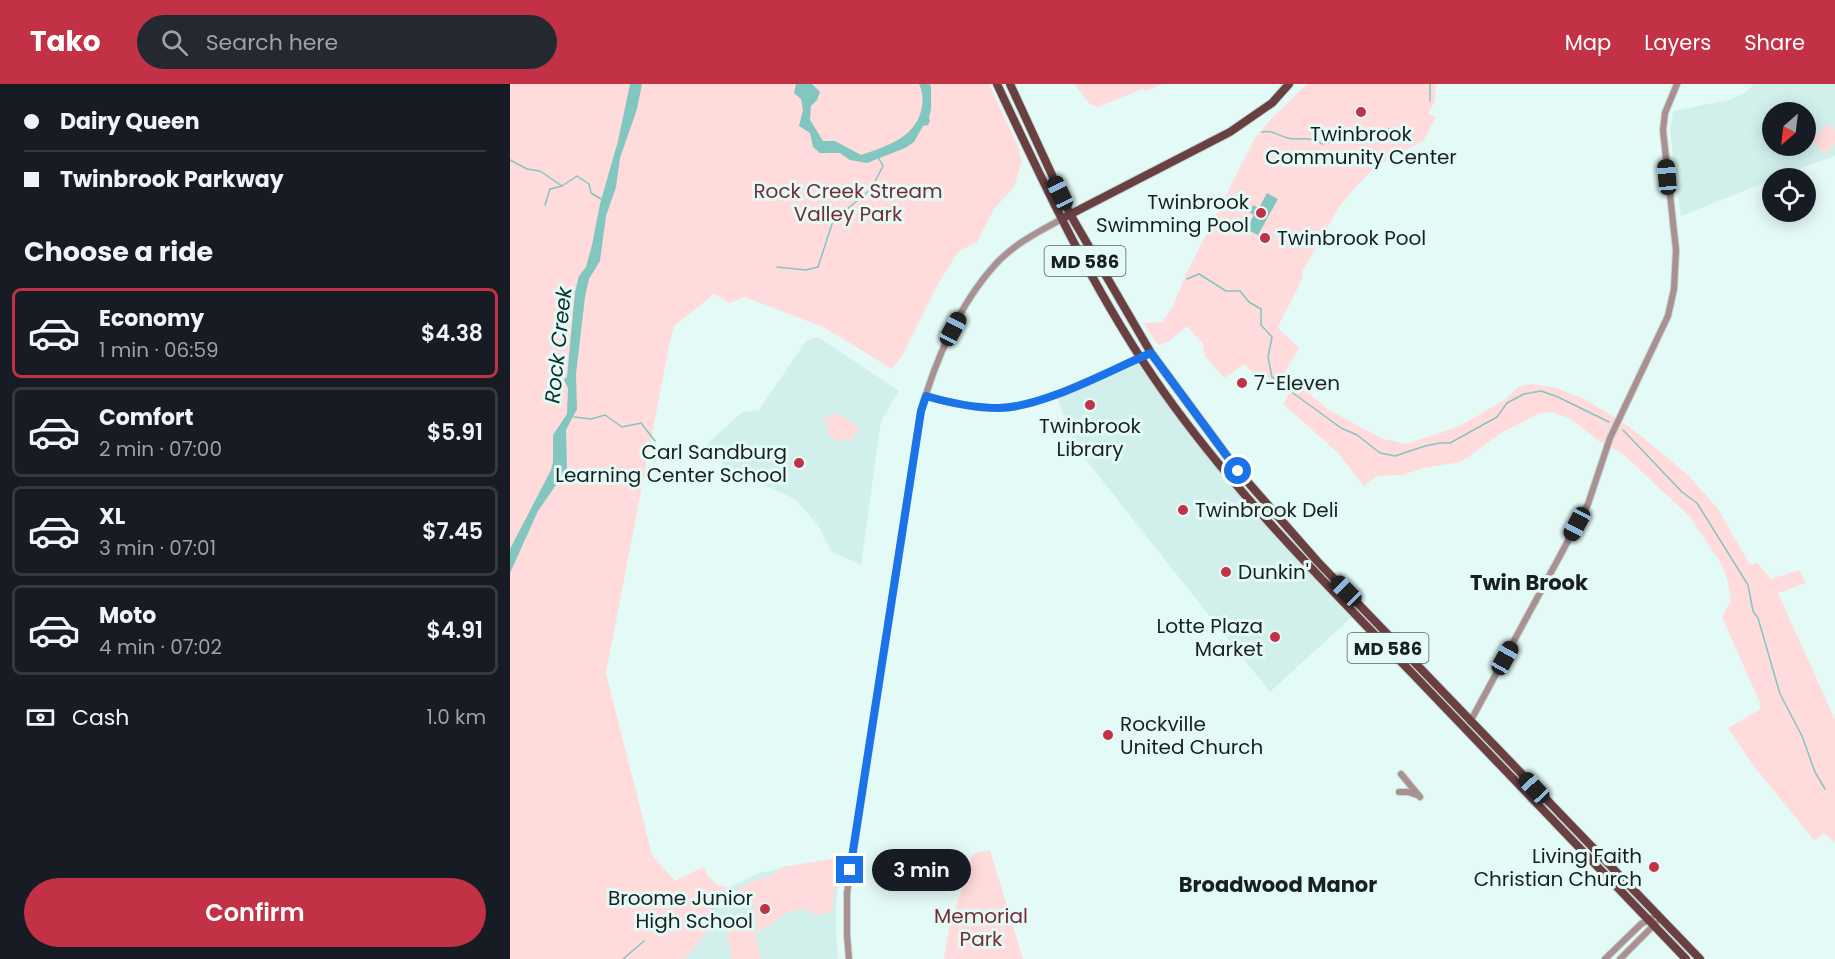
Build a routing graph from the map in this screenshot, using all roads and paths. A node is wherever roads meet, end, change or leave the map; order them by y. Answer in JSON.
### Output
{"nodes":[{"id":1,"x":997,"y":84,"type":"edge"},
{"id":2,"x":1010,"y":84,"type":"edge"},
{"id":3,"x":1289,"y":84,"type":"edge"},
{"id":4,"x":1677,"y":84,"type":"edge"},
{"id":5,"x":1066,"y":216,"type":"junction"},
{"id":6,"x":1151,"y":353,"type":"junction"},
{"id":7,"x":1141,"y":357,"type":"junction"},
{"id":8,"x":926,"y":396,"type":"junction"},
{"id":9,"x":1315,"y":565,"type":"junction"},
{"id":10,"x":1468,"y":724,"type":"junction"},
{"id":11,"x":1401,"y":774,"type":"dead end"},
{"id":12,"x":1399,"y":792,"type":"dead end"},
{"id":13,"x":1658,"y":917,"type":"junction"},
{"id":14,"x":1651,"y":923,"type":"junction"},
{"id":15,"x":849,"y":959,"type":"edge"},
{"id":16,"x":1605,"y":959,"type":"edge"},
{"id":17,"x":1620,"y":959,"type":"edge"},
{"id":18,"x":1686,"y":959,"type":"edge"},
{"id":19,"x":1700,"y":959,"type":"edge"}],
"edges":[{"from":1,"to":5,"type":"main road","number":"MD 586"},
{"from":2,"to":5,"type":"main road","number":"MD 586"},
{"from":3,"to":5,"type":"main road"},
{"from":4,"to":10,"type":"street"},
{"from":5,"to":6,"type":"main road","number":"MD 586"},
{"from":5,"to":7,"type":"main road","number":"MD 586"},
{"from":5,"to":8,"type":"street"},
{"from":6,"to":7,"type":"street"},
{"from":6,"to":9,"type":"main road","number":"MD 586"},
{"from":7,"to":8,"type":"street"},
{"from":7,"to":9,"type":"main road","number":"MD 586"},
{"from":8,"to":15,"type":"street"},
{"from":9,"to":10,"type":"main road","number":"MD 586"},
{"from":10,"to":13,"type":"main road","number":"MD 586"},
{"from":10,"to":14,"type":"main road","number":"MD 586"},
{"from":11,"to":12,"type":"street"},
{"from":13,"to":14,"type":"street"},
{"from":13,"to":19,"type":"main road","number":"MD 586"},
{"from":14,"to":16,"type":"street"},
{"from":14,"to":17,"type":"street"},
{"from":14,"to":18,"type":"main road","number":"MD 586"}]}
